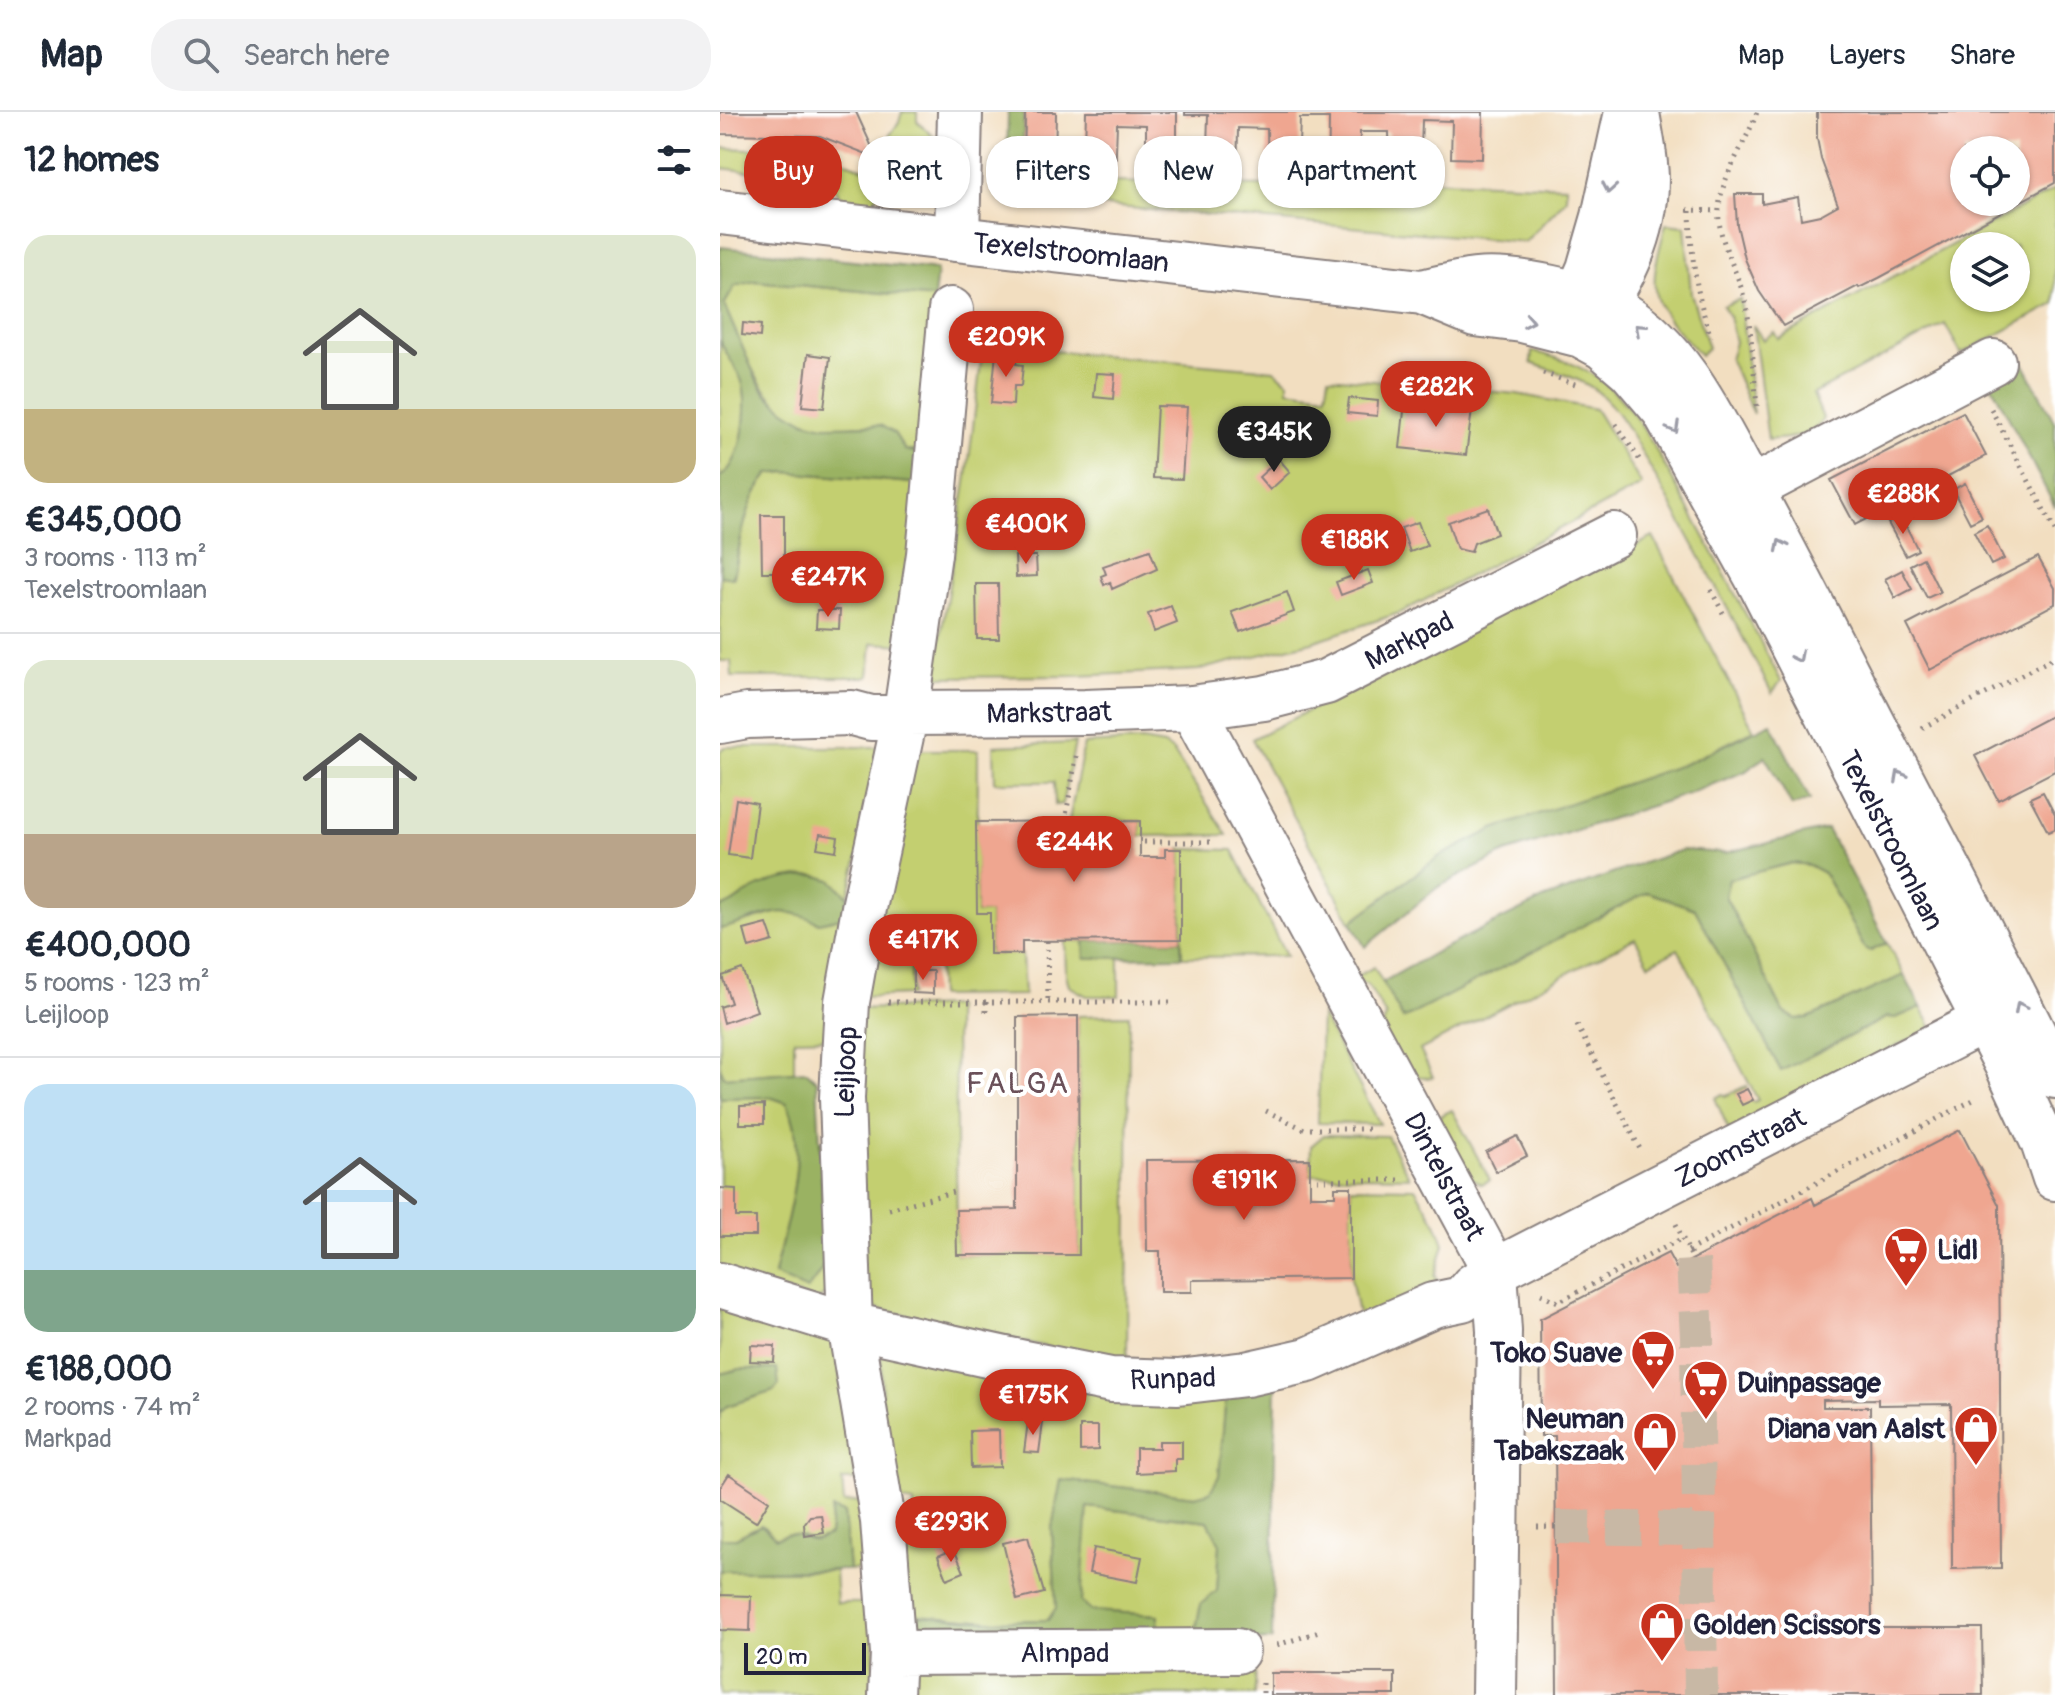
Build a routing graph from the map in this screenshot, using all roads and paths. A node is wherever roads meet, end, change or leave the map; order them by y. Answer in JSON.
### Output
{"nodes":[{"id":1,"x":960,"y":112,"type":"edge"},
{"id":2,"x":1627,"y":112,"type":"edge"},
{"id":3,"x":1637,"y":112,"type":"edge"},
{"id":4,"x":1757,"y":112,"type":"edge"},
{"id":5,"x":1690,"y":211,"type":"dead end"},
{"id":6,"x":1719,"y":211,"type":"junction"},
{"id":7,"x":720,"y":212,"type":"edge"},
{"id":8,"x":1701,"y":212,"type":"dead end"},
{"id":9,"x":957,"y":239,"type":"junction"},
{"id":10,"x":951,"y":310,"type":"dead end"},
{"id":11,"x":1588,"y":311,"type":"junction"},
{"id":12,"x":1713,"y":342,"type":"dead end"},
{"id":13,"x":1982,"y":368,"type":"joint"},
{"id":14,"x":1539,"y":372,"type":"dead end"},
{"id":15,"x":1584,"y":390,"type":"dead end"},
{"id":16,"x":1614,"y":422,"type":"dead end"},
{"id":17,"x":1640,"y":461,"type":"dead end"},
{"id":18,"x":1749,"y":490,"type":"junction"},
{"id":19,"x":2055,"y":531,"type":"edge"},
{"id":20,"x":1614,"y":535,"type":"dead end"},
{"id":21,"x":1705,"y":578,"type":"dead end"},
{"id":22,"x":1727,"y":619,"type":"dead end"},
{"id":23,"x":2055,"y":657,"type":"edge"},
{"id":24,"x":1192,"y":708,"type":"junction"},
{"id":25,"x":1085,"y":712,"type":"junction"},
{"id":26,"x":906,"y":713,"type":"junction"},
{"id":27,"x":720,"y":721,"type":"edge"},
{"id":28,"x":1885,"y":748,"type":"junction"},
{"id":29,"x":1065,"y":821,"type":"dead end"},
{"id":30,"x":1144,"y":842,"type":"dead end"},
{"id":31,"x":1264,"y":842,"type":"junction"},
{"id":32,"x":1047,"y":941,"type":"dead end"},
{"id":33,"x":910,"y":1002,"type":"dead end"},
{"id":34,"x":986,"y":1002,"type":"junction"},
{"id":35,"x":1048,"y":1002,"type":"junction"},
{"id":36,"x":1172,"y":1002,"type":"dead end"},
{"id":37,"x":986,"y":1017,"type":"dead end"},
{"id":38,"x":1984,"y":1021,"type":"junction"},
{"id":39,"x":1577,"y":1025,"type":"dead end"},
{"id":40,"x":2034,"y":1078,"type":"edge"},
{"id":41,"x":1266,"y":1111,"type":"dead end"},
{"id":42,"x":1627,"y":1125,"type":"dead end"},
{"id":43,"x":1376,"y":1129,"type":"dead end"},
{"id":44,"x":2055,"y":1178,"type":"edge"},
{"id":45,"x":1317,"y":1180,"type":"dead end"},
{"id":46,"x":1403,"y":1180,"type":"dead end"},
{"id":47,"x":957,"y":1191,"type":"dead end"},
{"id":48,"x":846,"y":1231,"type":"junction"},
{"id":49,"x":1683,"y":1238,"type":"dead end"},
{"id":50,"x":1688,"y":1251,"type":"dead end"},
{"id":51,"x":1484,"y":1278,"type":"junction"},
{"id":52,"x":720,"y":1285,"type":"edge"},
{"id":53,"x":850,"y":1325,"type":"junction"},
{"id":54,"x":1237,"y":1651,"type":"dead end"},
{"id":55,"x":892,"y":1674,"type":"edge"},
{"id":56,"x":1494,"y":1695,"type":"edge"}],
"edges":[{"from":1,"to":9,"type":"street"},
{"from":2,"to":11,"type":"street","one_way":true},
{"from":3,"to":11,"type":"street"},
{"from":4,"to":6,"type":"path"},
{"from":5,"to":12,"type":"path"},
{"from":6,"to":8,"type":"path"},
{"from":6,"to":18,"type":"path"},
{"from":7,"to":9,"type":"street","name":"Texelstroomlaan"},
{"from":9,"to":11,"type":"street","name":"Texelstroomlaan"},
{"from":10,"to":26,"type":"street","name":"Leijloop"},
{"from":11,"to":18,"type":"street","name":"Texelstroomlaan"},
{"from":13,"to":18,"type":"street"},
{"from":13,"to":19,"type":"path"},
{"from":14,"to":15,"type":"path"},
{"from":16,"to":17,"type":"path"},
{"from":28,"to":18,"type":"street","name":"Texelstroomlaan","one_way":true},
{"from":18,"to":38,"type":"street","name":"Texelstroomlaan","one_way":true},
{"from":20,"to":24,"type":"street","name":"Markpad"},
{"from":21,"to":22,"type":"path"},
{"from":23,"to":28,"type":"path"},
{"from":24,"to":25,"type":"street","name":"Markstraat"},
{"from":24,"to":31,"type":"street","name":"Dintelstraat"},
{"from":25,"to":26,"type":"street","name":"Markstraat"},
{"from":25,"to":29,"type":"path"},
{"from":26,"to":27,"type":"street","name":"Markstraat"},
{"from":26,"to":48,"type":"street","name":"Leijloop"},
{"from":40,"to":28,"type":"street","name":"Texelstroomlaan","one_way":true},
{"from":30,"to":31,"type":"path"},
{"from":31,"to":51,"type":"street","name":"Dintelstraat"},
{"from":32,"to":35,"type":"path"},
{"from":33,"to":34,"type":"path"},
{"from":34,"to":35,"type":"path"},
{"from":34,"to":37,"type":"path"},
{"from":35,"to":36,"type":"path"},
{"from":38,"to":40,"type":"street","name":"Texelstroomlaan"},
{"from":38,"to":51,"type":"street","name":"Zoomstraat"},
{"from":39,"to":42,"type":"path"},
{"from":40,"to":44,"type":"street","name":"Texelstroomlaan"},
{"from":40,"to":50,"type":"path"},
{"from":41,"to":43,"type":"path"},
{"from":45,"to":46,"type":"path"},
{"from":47,"to":48,"type":"path"},
{"from":48,"to":53,"type":"street","name":"Leijloop"},
{"from":49,"to":51,"type":"path"},
{"from":51,"to":53,"type":"street","name":"Runpad"},
{"from":51,"to":56,"type":"street","name":"Dintelstraat"},
{"from":52,"to":53,"type":"street","name":"Runpad"},
{"from":53,"to":55,"type":"street","name":"Leijloop"},
{"from":54,"to":55,"type":"street","name":"Almpad"}]}
